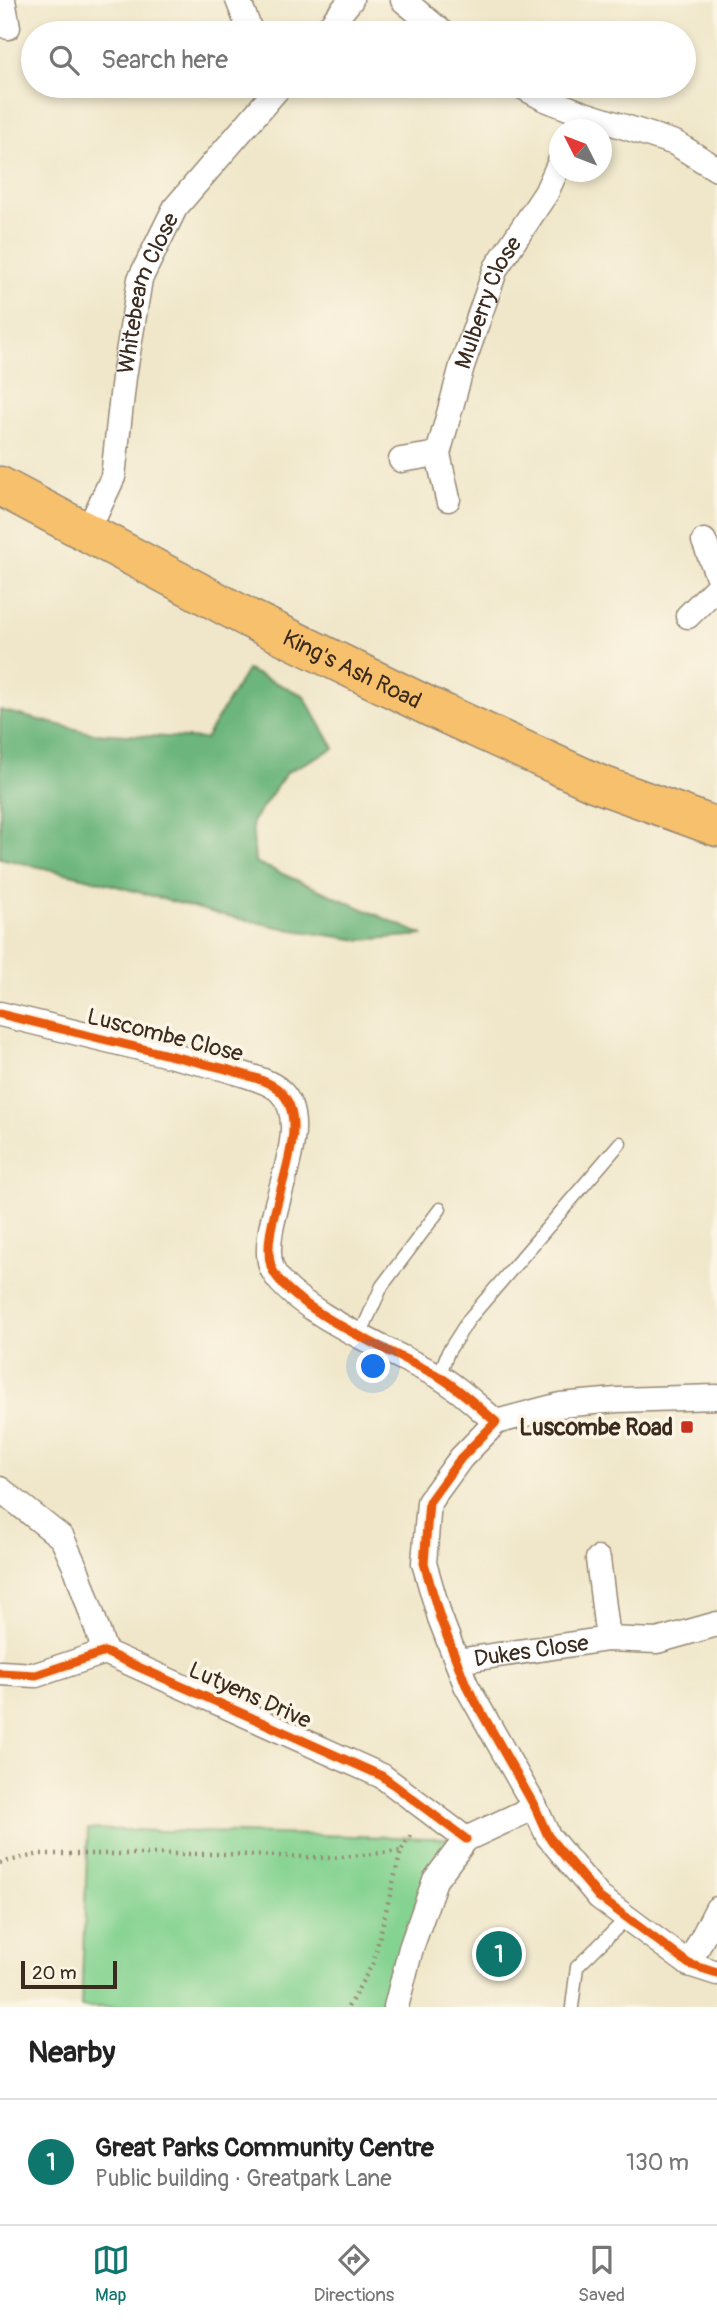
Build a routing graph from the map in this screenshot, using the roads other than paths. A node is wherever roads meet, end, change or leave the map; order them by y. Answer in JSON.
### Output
{"nodes":[{"id":1,"x":3,"y":0,"type":"edge"},
{"id":2,"x":238,"y":0,"type":"edge"},
{"id":3,"x":351,"y":0,"type":"edge"},
{"id":4,"x":403,"y":0,"type":"edge"},
{"id":5,"x":246,"y":21,"type":"edge"},
{"id":6,"x":334,"y":21,"type":"edge"},
{"id":7,"x":428,"y":21,"type":"edge"},
{"id":8,"x":8,"y":27,"type":"dead end"},
{"id":9,"x":270,"y":98,"type":"edge"},
{"id":10,"x":543,"y":98,"type":"edge"},
{"id":11,"x":574,"y":119,"type":"edge"},
{"id":12,"x":612,"y":129,"type":"edge"},
{"id":13,"x":717,"y":169,"type":"edge"},
{"id":14,"x":551,"y":182,"type":"edge"},
{"id":15,"x":438,"y":454,"type":"junction"},
{"id":16,"x":401,"y":460,"type":"dead end"},
{"id":17,"x":0,"y":486,"type":"edge"},
{"id":18,"x":448,"y":499,"type":"dead end"},
{"id":19,"x":87,"y":533,"type":"junction"},
{"id":20,"x":704,"y":541,"type":"dead end"},
{"id":21,"x":717,"y":574,"type":"edge"},
{"id":22,"x":717,"y":587,"type":"edge"},
{"id":23,"x":688,"y":616,"type":"dead end"},
{"id":24,"x":717,"y":827,"type":"edge"},
{"id":25,"x":0,"y":1014,"type":"edge"},
{"id":26,"x":620,"y":1143,"type":"dead end"},
{"id":27,"x":440,"y":1209,"type":"dead end"},
{"id":28,"x":360,"y":1335,"type":"junction"},
{"id":29,"x":439,"y":1376,"type":"junction"},
{"id":30,"x":717,"y":1397,"type":"edge"},
{"id":31,"x":496,"y":1422,"type":"junction"},
{"id":32,"x":0,"y":1489,"type":"edge"},
{"id":33,"x":598,"y":1559,"type":"dead end"},
{"id":34,"x":717,"y":1624,"type":"edge"},
{"id":35,"x":608,"y":1639,"type":"junction"},
{"id":36,"x":105,"y":1652,"type":"junction"},
{"id":37,"x":457,"y":1661,"type":"junction"},
{"id":38,"x":0,"y":1673,"type":"edge"},
{"id":39,"x":535,"y":1807,"type":"junction"},
{"id":40,"x":466,"y":1839,"type":"junction"},
{"id":41,"x":717,"y":1909,"type":"edge"},
{"id":42,"x":626,"y":1918,"type":"junction"},
{"id":43,"x":689,"y":1964,"type":"junction"},
{"id":44,"x":717,"y":1973,"type":"edge"},
{"id":45,"x":396,"y":2007,"type":"edge"},
{"id":46,"x":572,"y":2007,"type":"edge"}],
"edges":[{"from":1,"to":8,"type":"street"},
{"from":2,"to":5,"type":"street"},
{"from":3,"to":6,"type":"street"},
{"from":4,"to":7,"type":"street"},
{"from":9,"to":19,"type":"street","name":"Whitebeam Close"},
{"from":10,"to":11,"type":"street"},
{"from":12,"to":13,"type":"street"},
{"from":14,"to":15,"type":"street","name":"Mulberry Close"},
{"from":15,"to":16,"type":"street"},
{"from":15,"to":18,"type":"street","name":"Mulberry Close"},
{"from":17,"to":19,"type":"highway","name":"King's Ash Road"},
{"from":19,"to":24,"type":"highway","name":"King's Ash Road"},
{"from":20,"to":21,"type":"street"},
{"from":22,"to":23,"type":"street"},
{"from":25,"to":28,"type":"street","name":"Luscombe Close"},
{"from":26,"to":29,"type":"lane"},
{"from":27,"to":28,"type":"lane"},
{"from":28,"to":29,"type":"street","name":"Luscombe Close"},
{"from":29,"to":31,"type":"street","name":"Luscombe Close"},
{"from":30,"to":31,"type":"street"},
{"from":31,"to":37,"type":"street"},
{"from":32,"to":36,"type":"street"},
{"from":33,"to":35,"type":"street","name":"Dukes Close"},
{"from":34,"to":35,"type":"street","name":"Dukes Close"},
{"from":35,"to":37,"type":"street","name":"Dukes Close"},
{"from":36,"to":38,"type":"street"},
{"from":36,"to":40,"type":"street","name":"Lutyens Drive"},
{"from":37,"to":39,"type":"street"},
{"from":39,"to":40,"type":"street"},
{"from":39,"to":42,"type":"street"},
{"from":40,"to":45,"type":"street"},
{"from":41,"to":43,"type":"street"},
{"from":42,"to":43,"type":"street"},
{"from":42,"to":46,"type":"lane"},
{"from":43,"to":44,"type":"street"}]}
